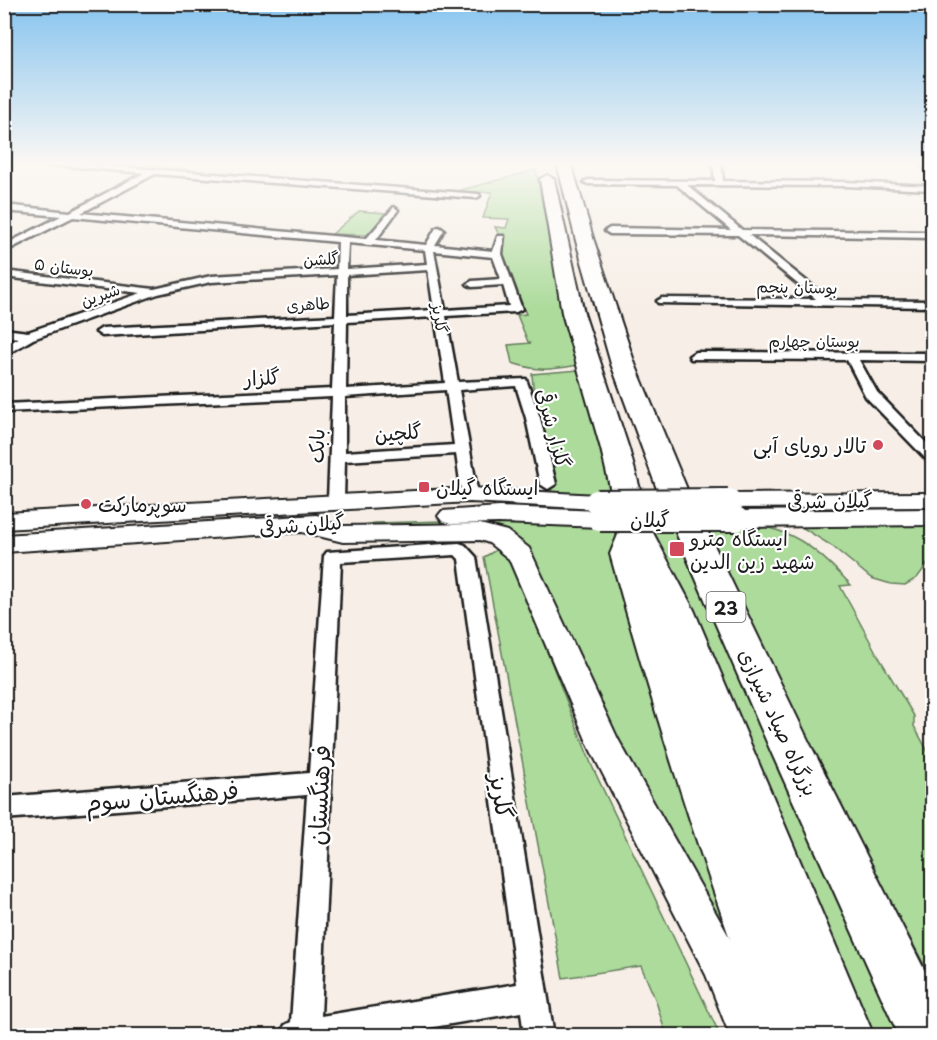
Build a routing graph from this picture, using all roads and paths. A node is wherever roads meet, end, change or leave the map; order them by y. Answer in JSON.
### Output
{"nodes":[{"id":1,"x":43,"y":212,"type":"edge"},
{"id":2,"x":75,"y":212,"type":"edge"},
{"id":3,"x":393,"y":212,"type":"edge"},
{"id":4,"x":553,"y":212,"type":"edge"},
{"id":5,"x":581,"y":212,"type":"edge"},
{"id":6,"x":715,"y":212,"type":"edge"},
{"id":7,"x":70,"y":214,"type":"junction"},
{"id":8,"x":439,"y":230,"type":"dead end"},
{"id":9,"x":610,"y":231,"type":"dead end"},
{"id":10,"x":740,"y":232,"type":"junction"},
{"id":11,"x":933,"y":235,"type":"edge"},
{"id":12,"x":501,"y":238,"type":"dead end"},
{"id":13,"x":343,"y":240,"type":"junction"},
{"id":14,"x":369,"y":242,"type":"junction"},
{"id":15,"x":429,"y":248,"type":"junction"},
{"id":16,"x":4,"y":249,"type":"edge"},
{"id":17,"x":497,"y":254,"type":"junction"},
{"id":18,"x":432,"y":267,"type":"junction"},
{"id":19,"x":342,"y":272,"type":"junction"},
{"id":20,"x":4,"y":274,"type":"edge"},
{"id":21,"x":211,"y":279,"type":"joint"},
{"id":22,"x":506,"y":282,"type":"junction"},
{"id":23,"x":472,"y":284,"type":"dead end"},
{"id":24,"x":155,"y":292,"type":"junction"},
{"id":25,"x":662,"y":301,"type":"dead end"},
{"id":26,"x":827,"y":303,"type":"junction"},
{"id":27,"x":933,"y":304,"type":"edge"},
{"id":28,"x":440,"y":313,"type":"junction"},
{"id":29,"x":341,"y":317,"type":"junction"},
{"id":30,"x":4,"y":332,"type":"edge"},
{"id":31,"x":102,"y":332,"type":"dead end"},
{"id":32,"x":29,"y":336,"type":"junction"},
{"id":33,"x":4,"y":352,"type":"edge"},
{"id":34,"x":695,"y":356,"type":"dead end"},
{"id":35,"x":851,"y":357,"type":"junction"},
{"id":36,"x":932,"y":357,"type":"edge"},
{"id":37,"x":520,"y":382,"type":"joint"},
{"id":38,"x":452,"y":386,"type":"junction"},
{"id":39,"x":339,"y":393,"type":"junction"},
{"id":40,"x":4,"y":408,"type":"edge"},
{"id":41,"x":462,"y":449,"type":"junction"},
{"id":42,"x":933,"y":456,"type":"edge"},
{"id":43,"x":337,"y":457,"type":"junction"},
{"id":44,"x":548,"y":484,"type":"dead end"},
{"id":45,"x":470,"y":495,"type":"junction"},
{"id":46,"x":336,"y":500,"type":"junction"},
{"id":47,"x":933,"y":500,"type":"edge"},
{"id":48,"x":732,"y":510,"type":"junction"},
{"id":49,"x":124,"y":513,"type":"junction"},
{"id":50,"x":611,"y":517,"type":"junction"},
{"id":51,"x":933,"y":517,"type":"edge"},
{"id":52,"x":4,"y":521,"type":"edge"},
{"id":53,"x":302,"y":524,"type":"junction"},
{"id":54,"x":115,"y":537,"type":"junction"},
{"id":55,"x":4,"y":544,"type":"edge"},
{"id":56,"x":333,"y":556,"type":"joint"},
{"id":57,"x":320,"y":783,"type":"junction"},
{"id":58,"x":4,"y":808,"type":"edge"},
{"id":59,"x":533,"y":996,"type":"junction"},
{"id":60,"x":301,"y":1035,"type":"edge"},
{"id":61,"x":539,"y":1035,"type":"edge"},
{"id":62,"x":752,"y":1035,"type":"edge"},
{"id":63,"x":794,"y":1035,"type":"edge"},
{"id":64,"x":846,"y":1035,"type":"edge"},
{"id":65,"x":928,"y":1035,"type":"edge"}],
"edges":[{"from":1,"to":7,"type":"street"},
{"from":2,"to":7,"type":"street"},
{"from":3,"to":14,"type":"street"},
{"from":4,"to":50,"type":"highway","number":"23"},
{"from":5,"to":65,"type":"highway","name":"بزرگراه صیاد شیرازی","number":"23"},
{"from":6,"to":10,"type":"street"},
{"from":7,"to":13,"type":"street"},
{"from":7,"to":16,"type":"street"},
{"from":8,"to":15,"type":"street"},
{"from":9,"to":10,"type":"street"},
{"from":10,"to":11,"type":"street"},
{"from":10,"to":26,"type":"street"},
{"from":12,"to":17,"type":"street"},
{"from":13,"to":14,"type":"street"},
{"from":13,"to":19,"type":"street","name":"بابک"},
{"from":14,"to":15,"type":"street"},
{"from":15,"to":17,"type":"street"},
{"from":15,"to":18,"type":"street","name":"گلریز"},
{"from":17,"to":22,"type":"street"},
{"from":18,"to":19,"type":"street","name":"گلشن"},
{"from":18,"to":28,"type":"street","name":"گلریز"},
{"from":19,"to":21,"type":"street","name":"گلشن"},
{"from":19,"to":29,"type":"street","name":"بابک"},
{"from":20,"to":24,"type":"street","name":"بوستان ۵"},
{"from":21,"to":24,"type":"street","name":"شیرین"},
{"from":22,"to":23,"type":"street"},
{"from":22,"to":28,"type":"street","name":"طاهری"},
{"from":24,"to":32,"type":"street","name":"شیرین"},
{"from":25,"to":26,"type":"street","name":"بوستان پنجم"},
{"from":26,"to":27,"type":"street","name":"بوستان پنجم"},
{"from":28,"to":29,"type":"street","name":"طاهری"},
{"from":28,"to":38,"type":"street","name":"گلریز"},
{"from":29,"to":31,"type":"street","name":"طاهری"},
{"from":29,"to":39,"type":"street","name":"بابک"},
{"from":30,"to":32,"type":"street"},
{"from":32,"to":33,"type":"street","name":"شیرین"},
{"from":34,"to":35,"type":"street","name":"بوستان چهارم"},
{"from":35,"to":36,"type":"street","name":"بوستان چهارم"},
{"from":35,"to":42,"type":"street"},
{"from":37,"to":38,"type":"street","name":"گلزار"},
{"from":37,"to":44,"type":"street","name":"گلزار شرقی"},
{"from":38,"to":39,"type":"street","name":"گلزار"},
{"from":38,"to":41,"type":"street","name":"گلریز"},
{"from":39,"to":40,"type":"street","name":"گلزار"},
{"from":39,"to":43,"type":"street","name":"بابک"},
{"from":41,"to":43,"type":"street","name":"گلچین"},
{"from":41,"to":45,"type":"street","name":"گلریز"},
{"from":43,"to":46,"type":"street","name":"بابک"},
{"from":45,"to":46,"type":"main road","name":"گیلان شرقی"},
{"from":45,"to":50,"type":"main road","name":"گیلان شرقی"},
{"from":46,"to":49,"type":"main road","name":"گیلان شرقی"},
{"from":47,"to":48,"type":"main road","name":"گیلان شرقی"},
{"from":48,"to":50,"type":"main road","name":"گیلان","bridge":true},
{"from":48,"to":51,"type":"main road","name":"گیلان شرقی"},
{"from":49,"to":52,"type":"main road","name":"گیلان شرقی"},
{"from":49,"to":54,"type":"main road"},
{"from":50,"to":53,"type":"main road","name":"گیلان شرقی"},
{"from":50,"to":63,"type":"highway"},
{"from":50,"to":64,"type":"highway","number":"23"},
{"from":53,"to":54,"type":"main road","name":"گیلان شرقی"},
{"from":53,"to":62,"type":"main road"},
{"from":54,"to":55,"type":"main road","name":"گیلان شرقی"},
{"from":56,"to":57,"type":"street","name":"فرهنگستان"},
{"from":56,"to":59,"type":"street","name":"گلریز"},
{"from":57,"to":58,"type":"street","name":"فرهنگستان سوم"},
{"from":57,"to":60,"type":"street","name":"فرهنگستان"},
{"from":59,"to":60,"type":"street"},
{"from":59,"to":61,"type":"street","name":"گلریز"}]}
